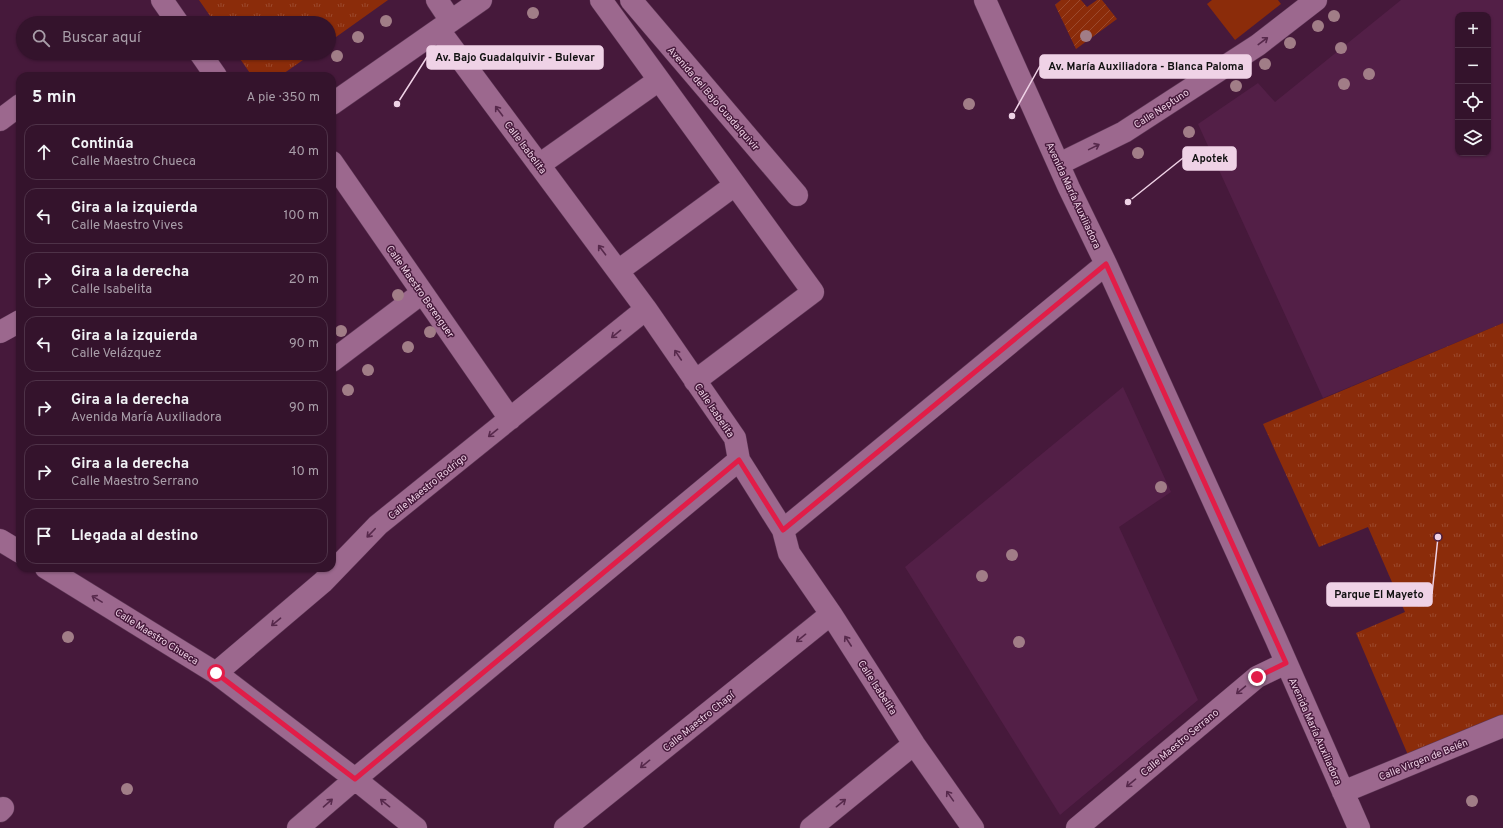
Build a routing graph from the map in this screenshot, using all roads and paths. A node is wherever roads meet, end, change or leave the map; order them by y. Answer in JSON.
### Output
{"nodes":[{"id":1,"x":162,"y":0,"type":"edge"},
{"id":2,"x":437,"y":0,"type":"edge"},
{"id":3,"x":481,"y":0,"type":"edge"},
{"id":4,"x":601,"y":0,"type":"edge"},
{"id":5,"x":631,"y":0,"type":"edge"},
{"id":6,"x":985,"y":0,"type":"edge"},
{"id":7,"x":1308,"y":2,"type":"edge"},
{"id":8,"x":173,"y":16,"type":"edge"},
{"id":9,"x":445,"y":25,"type":"junction"},
{"id":10,"x":205,"y":60,"type":"edge"},
{"id":11,"x":213,"y":72,"type":"edge"},
{"id":12,"x":659,"y":80,"type":"junction"},
{"id":13,"x":336,"y":101,"type":"edge"},
{"id":14,"x":16,"y":108,"type":"edge"},
{"id":15,"x":0,"y":120,"type":"edge"},
{"id":16,"x":1059,"y":164,"type":"junction"},
{"id":17,"x":539,"y":165,"type":"junction"},
{"id":18,"x":336,"y":168,"type":"edge"},
{"id":19,"x":735,"y":185,"type":"junction"},
{"id":20,"x":797,"y":195,"type":"dead end"},
{"id":21,"x":1106,"y":264,"type":"junction"},
{"id":22,"x":618,"y":271,"type":"junction"},
{"id":23,"x":422,"y":293,"type":"junction"},
{"id":24,"x":646,"y":309,"type":"junction"},
{"id":25,"x":336,"y":358,"type":"edge"},
{"id":26,"x":695,"y":380,"type":"junction"},
{"id":27,"x":510,"y":419,"type":"junction"},
{"id":28,"x":739,"y":460,"type":"junction"},
{"id":29,"x":783,"y":530,"type":"junction"},
{"id":30,"x":0,"y":540,"type":"edge"},
{"id":31,"x":16,"y":550,"type":"edge"},
{"id":32,"x":336,"y":560,"type":"edge"},
{"id":33,"x":52,"y":572,"type":"edge"},
{"id":34,"x":318,"y":575,"type":"edge"},
{"id":35,"x":831,"y":614,"type":"junction"},
{"id":36,"x":1286,"y":663,"type":"junction"},
{"id":37,"x":216,"y":673,"type":"junction"},
{"id":38,"x":1503,"y":726,"type":"edge"},
{"id":39,"x":914,"y":744,"type":"junction"},
{"id":40,"x":355,"y":779,"type":"junction"},
{"id":41,"x":1343,"y":792,"type":"junction"},
{"id":42,"x":298,"y":828,"type":"edge"},
{"id":43,"x":416,"y":828,"type":"edge"},
{"id":44,"x":565,"y":828,"type":"edge"},
{"id":45,"x":811,"y":828,"type":"edge"},
{"id":46,"x":973,"y":828,"type":"edge"},
{"id":47,"x":1077,"y":828,"type":"edge"},
{"id":48,"x":1359,"y":828,"type":"edge"}],
"edges":[{"from":1,"to":8,"type":"street"},
{"from":2,"to":9,"type":"street","name":"Calle Isabelita"},
{"from":3,"to":9,"type":"street"},
{"from":4,"to":12,"type":"street"},
{"from":5,"to":20,"type":"street","name":"Avenida del Bajo Guadalquivir"},
{"from":6,"to":16,"type":"street","name":"Avenida María Auxiliadora"},
{"from":16,"to":7,"type":"street","name":"Calle Neptuno","one_way":true},
{"from":9,"to":13,"type":"street"},
{"from":17,"to":9,"type":"street","name":"Calle Isabelita","one_way":true},
{"from":10,"to":11,"type":"street"},
{"from":12,"to":17,"type":"street"},
{"from":12,"to":19,"type":"street"},
{"from":14,"to":15,"type":"street"},
{"from":16,"to":21,"type":"street","name":"Avenida María Auxiliadora"},
{"from":22,"to":17,"type":"street","name":"Calle Isabelita","one_way":true},
{"from":18,"to":23,"type":"street","name":"Calle Maestro Berenguer"},
{"from":19,"to":22,"type":"street"},
{"from":19,"to":26,"type":"street"},
{"from":21,"to":29,"type":"street"},
{"from":21,"to":36,"type":"street","name":"Avenida María Auxiliadora"},
{"from":22,"to":24,"type":"street","name":"Calle Isabelita"},
{"from":23,"to":25,"type":"street"},
{"from":23,"to":27,"type":"street","name":"Calle Maestro Berenguer"},
{"from":26,"to":24,"type":"street","name":"Calle Isabelita","one_way":true},
{"from":24,"to":27,"type":"street","name":"Calle Maestro Rodrigo","one_way":true},
{"from":26,"to":28,"type":"street","name":"Calle Isabelita"},
{"from":27,"to":32,"type":"street","name":"Calle Maestro Rodrigo","one_way":true},
{"from":28,"to":29,"type":"street","name":"Calle Isabelita"},
{"from":28,"to":40,"type":"street"},
{"from":29,"to":35,"type":"street","name":"Calle Isabelita"},
{"from":30,"to":31,"type":"street"},
{"from":37,"to":33,"type":"street","name":"Calle Maestro Chueca","one_way":true},
{"from":34,"to":37,"type":"street","name":"Calle Maestro Rodrigo","one_way":true},
{"from":39,"to":35,"type":"street","name":"Calle Isabelita","one_way":true},
{"from":35,"to":44,"type":"street","name":"Calle Maestro Chapí","one_way":true},
{"from":36,"to":41,"type":"street","name":"Avenida María Auxiliadora"},
{"from":36,"to":47,"type":"street","name":"Calle Maestro Serrano","one_way":true},
{"from":37,"to":40,"type":"street","name":"Calle Maestro Chueca"},
{"from":38,"to":41,"type":"street","name":"Calle Virgen de Belén"},
{"from":45,"to":39,"type":"street","one_way":true},
{"from":46,"to":39,"type":"street","name":"Calle Isabelita","one_way":true},
{"from":42,"to":40,"type":"street","one_way":true},
{"from":43,"to":40,"type":"street","name":"Calle Maestro Chueca","one_way":true},
{"from":41,"to":48,"type":"street","name":"Avenida María Auxiliadora"}]}
